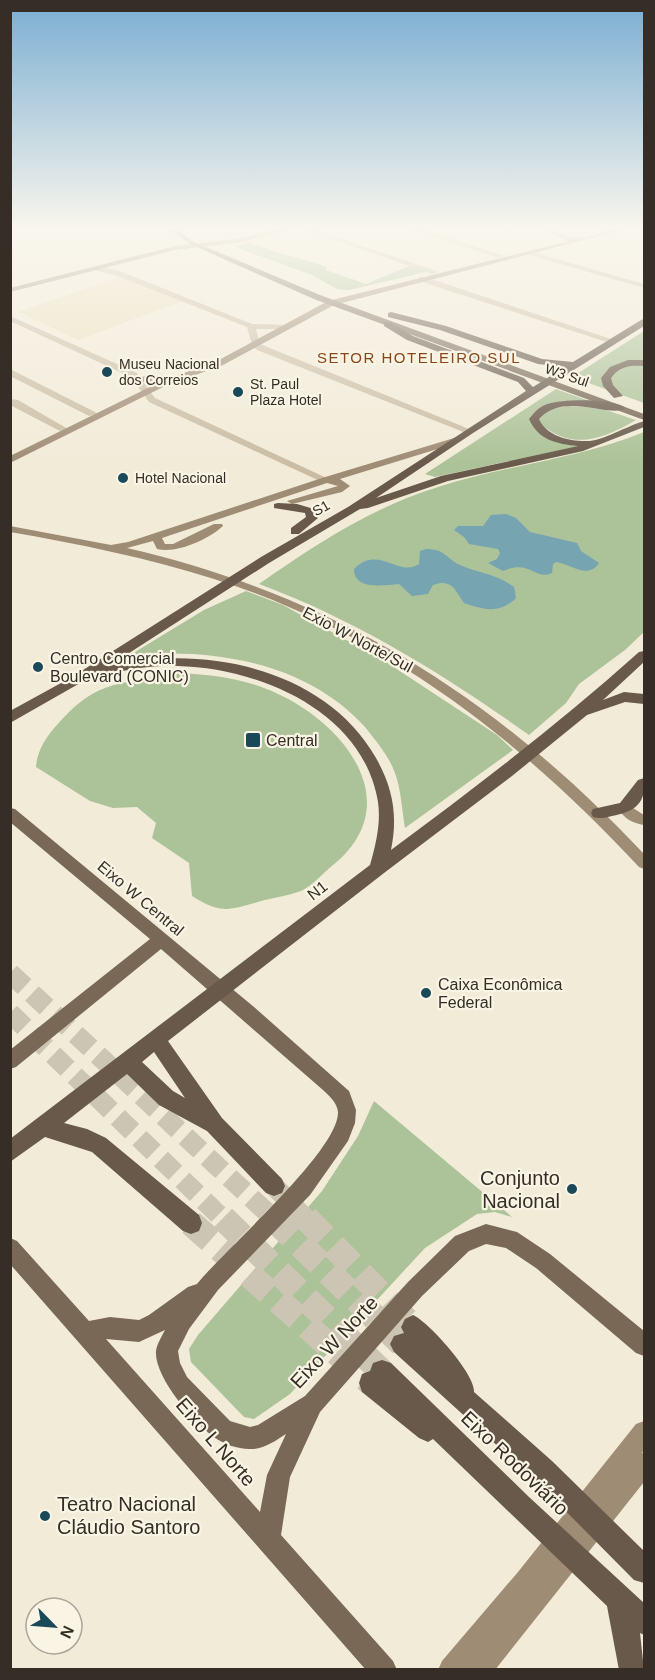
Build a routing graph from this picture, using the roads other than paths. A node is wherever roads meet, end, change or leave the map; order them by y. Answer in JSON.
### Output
{"nodes":[{"id":1,"x":195,"y":308,"type":"edge"},
{"id":2,"x":312,"y":308,"type":"edge"},
{"id":3,"x":317,"y":308,"type":"edge"},
{"id":4,"x":359,"y":308,"type":"edge"},
{"id":5,"x":359,"y":308,"type":"edge"},
{"id":6,"x":513,"y":308,"type":"edge"},
{"id":7,"x":10,"y":318,"type":"edge"},
{"id":8,"x":389,"y":320,"type":"junction"},
{"id":9,"x":645,"y":322,"type":"edge"},
{"id":10,"x":287,"y":327,"type":"junction"},
{"id":11,"x":266,"y":328,"type":"junction"},
{"id":12,"x":254,"y":335,"type":"junction"},
{"id":13,"x":613,"y":341,"type":"junction"},
{"id":14,"x":645,"y":363,"type":"edge"},
{"id":15,"x":576,"y":365,"type":"junction"},
{"id":16,"x":10,"y":372,"type":"edge"},
{"id":17,"x":166,"y":378,"type":"junction"},
{"id":18,"x":140,"y":379,"type":"junction"},
{"id":19,"x":537,"y":389,"type":"junction"},
{"id":20,"x":146,"y":390,"type":"junction"},
{"id":21,"x":618,"y":396,"type":"junction"},
{"id":22,"x":12,"y":402,"type":"edge"},
{"id":23,"x":645,"y":406,"type":"edge"},
{"id":24,"x":27,"y":408,"type":"junction"},
{"id":25,"x":621,"y":408,"type":"junction"},
{"id":26,"x":10,"y":414,"type":"edge"},
{"id":27,"x":92,"y":414,"type":"junction"},
{"id":28,"x":645,"y":417,"type":"edge"},
{"id":29,"x":645,"y":424,"type":"edge"},
{"id":30,"x":63,"y":429,"type":"junction"},
{"id":31,"x":469,"y":431,"type":"junction"},
{"id":32,"x":454,"y":441,"type":"junction"},
{"id":33,"x":598,"y":443,"type":"junction"},
{"id":34,"x":10,"y":458,"type":"edge"},
{"id":35,"x":326,"y":480,"type":"junction"},
{"id":36,"x":278,"y":506,"type":"junction"},
{"id":37,"x":352,"y":509,"type":"junction"},
{"id":38,"x":10,"y":529,"type":"edge"},
{"id":39,"x":156,"y":536,"type":"junction"},
{"id":40,"x":106,"y":546,"type":"junction"},
{"id":41,"x":177,"y":548,"type":"junction"},
{"id":42,"x":265,"y":560,"type":"junction"},
{"id":43,"x":187,"y":567,"type":"junction"},
{"id":44,"x":642,"y":655,"type":"edge"},
{"id":45,"x":77,"y":680,"type":"junction"},
{"id":46,"x":645,"y":699,"type":"edge"},
{"id":47,"x":579,"y":714,"type":"junction"},
{"id":48,"x":10,"y":717,"type":"edge"},
{"id":49,"x":645,"y":784,"type":"edge"},
{"id":50,"x":625,"y":808,"type":"junction"},
{"id":51,"x":10,"y":813,"type":"edge"},
{"id":52,"x":599,"y":813,"type":"junction"},
{"id":53,"x":645,"y":820,"type":"edge"},
{"id":54,"x":644,"y":861,"type":"edge"},
{"id":55,"x":378,"y":868,"type":"junction"},
{"id":56,"x":162,"y":939,"type":"junction"},
{"id":57,"x":248,"y":1011,"type":"joint"},
{"id":58,"x":156,"y":1039,"type":"junction"},
{"id":59,"x":10,"y":1061,"type":"edge"},
{"id":60,"x":127,"y":1061,"type":"junction"},
{"id":61,"x":215,"y":1125,"type":"junction"},
{"id":62,"x":43,"y":1127,"type":"junction"},
{"id":63,"x":10,"y":1152,"type":"edge"},
{"id":64,"x":274,"y":1186,"type":"tunnel mouth"},
{"id":65,"x":191,"y":1223,"type":"tunnel mouth"},
{"id":66,"x":10,"y":1248,"type":"edge"},
{"id":67,"x":211,"y":1283,"type":"junction"},
{"id":68,"x":84,"y":1332,"type":"junction"},
{"id":69,"x":407,"y":1335,"type":"tunnel mouth"},
{"id":70,"x":644,"y":1344,"type":"edge"},
{"id":71,"x":376,"y":1377,"type":"tunnel mouth"},
{"id":72,"x":313,"y":1404,"type":"junction"},
{"id":73,"x":645,"y":1432,"type":"edge"},
{"id":74,"x":645,"y":1464,"type":"edge"},
{"id":75,"x":268,"y":1540,"type":"junction"},
{"id":76,"x":642,"y":1567,"type":"edge"},
{"id":77,"x":616,"y":1596,"type":"junction"},
{"id":78,"x":645,"y":1621,"type":"edge"},
{"id":79,"x":384,"y":1670,"type":"edge"},
{"id":80,"x":451,"y":1670,"type":"edge"},
{"id":81,"x":478,"y":1670,"type":"edge"},
{"id":82,"x":633,"y":1670,"type":"edge"}],
"edges":[{"from":1,"to":12,"type":"street"},
{"from":2,"to":11,"type":"main road"},
{"from":3,"to":10,"type":"main road"},
{"from":4,"to":8,"type":"main road","name":"W3 Sul"},
{"from":5,"to":8,"type":"main road","name":"W3 Sul"},
{"from":6,"to":13,"type":"street"},
{"from":7,"to":18,"type":"street"},
{"from":8,"to":15,"type":"highway"},
{"from":8,"to":19,"type":"highway"},
{"from":8,"to":21,"type":"main road","name":"W3 Sul"},
{"from":8,"to":25,"type":"main road","name":"W3 Sul"},
{"from":9,"to":13,"type":"highway","name":"S1"},
{"from":10,"to":11,"type":"street"},
{"from":10,"to":12,"type":"main road"},
{"from":11,"to":12,"type":"main road"},
{"from":12,"to":17,"type":"main road"},
{"from":12,"to":20,"type":"main road"},
{"from":12,"to":31,"type":"street"},
{"from":13,"to":15,"type":"highway","name":"S1"},
{"from":14,"to":21,"type":"highway"},
{"from":15,"to":19,"type":"highway","name":"S1"},
{"from":16,"to":27,"type":"street"},
{"from":17,"to":18,"type":"main road"},
{"from":17,"to":20,"type":"main road"},
{"from":18,"to":20,"type":"street"},
{"from":19,"to":31,"type":"highway","name":"S1"},
{"from":20,"to":27,"type":"main road"},
{"from":20,"to":34,"type":"main road"},
{"from":20,"to":35,"type":"street"},
{"from":21,"to":23,"type":"main road","name":"W3 Sul"},
{"from":22,"to":24,"type":"street"},
{"from":24,"to":26,"type":"street"},
{"from":24,"to":30,"type":"street"},
{"from":25,"to":28,"type":"main road","name":"W3 Sul"},
{"from":25,"to":33,"type":"highway"},
{"from":27,"to":30,"type":"main road"},
{"from":29,"to":33,"type":"highway"},
{"from":30,"to":34,"type":"main road"},
{"from":31,"to":32,"type":"highway","name":"S1"},
{"from":32,"to":35,"type":"main road"},
{"from":32,"to":37,"type":"highway","name":"S1"},
{"from":33,"to":37,"type":"highway"},
{"from":35,"to":36,"type":"main road"},
{"from":35,"to":39,"type":"main road"},
{"from":36,"to":41,"type":"main road"},
{"from":36,"to":42,"type":"highway"},
{"from":37,"to":42,"type":"highway","name":"S1"},
{"from":38,"to":40,"type":"main road","name":"Exio W Norte/Sul"},
{"from":39,"to":40,"type":"main road"},
{"from":39,"to":41,"type":"main road"},
{"from":40,"to":43,"type":"main road","name":"Exio W Norte/Sul"},
{"from":41,"to":43,"type":"main road"},
{"from":42,"to":45,"type":"highway","name":"S1"},
{"from":43,"to":52,"type":"main road","name":"Exio W Norte/Sul"},
{"from":44,"to":47,"type":"highway","name":"N1"},
{"from":45,"to":48,"type":"highway","name":"S1"},
{"from":45,"to":55,"type":"highway"},
{"from":46,"to":47,"type":"highway"},
{"from":47,"to":55,"type":"highway","name":"N1"},
{"from":49,"to":50,"type":"highway"},
{"from":50,"to":52,"type":"highway"},
{"from":50,"to":53,"type":"main road"},
{"from":51,"to":56,"type":"main road","name":"Eixo W Central"},
{"from":52,"to":54,"type":"main road","name":"Exio W Norte/Sul"},
{"from":55,"to":58,"type":"highway","name":"N1"},
{"from":56,"to":57,"type":"main road","name":"Eixo W Central"},
{"from":56,"to":59,"type":"main road"},
{"from":57,"to":67,"type":"main road","name":"Eixo W Norte"},
{"from":58,"to":60,"type":"highway","name":"N1"},
{"from":58,"to":61,"type":"highway"},
{"from":60,"to":61,"type":"highway"},
{"from":60,"to":62,"type":"highway","name":"N1"},
{"from":61,"to":64,"type":"highway"},
{"from":62,"to":63,"type":"highway","name":"N1"},
{"from":62,"to":65,"type":"highway"},
{"from":66,"to":68,"type":"main road","name":"Eixo L Norte"},
{"from":67,"to":68,"type":"main road"},
{"from":67,"to":72,"type":"main road","name":"Eixo W Norte"},
{"from":68,"to":75,"type":"main road","name":"Eixo L Norte"},
{"from":69,"to":76,"type":"highway","name":"Eixo Rodoviário"},
{"from":70,"to":72,"type":"main road","name":"Eixo W Norte"},
{"from":71,"to":77,"type":"highway","name":"Eixo Rodoviário"},
{"from":72,"to":75,"type":"main road"},
{"from":73,"to":80,"type":"main road"},
{"from":74,"to":81,"type":"main road"},
{"from":75,"to":79,"type":"main road","name":"Eixo L Norte"},
{"from":77,"to":78,"type":"highway","name":"Eixo Rodoviário"},
{"from":77,"to":82,"type":"highway"}]}
